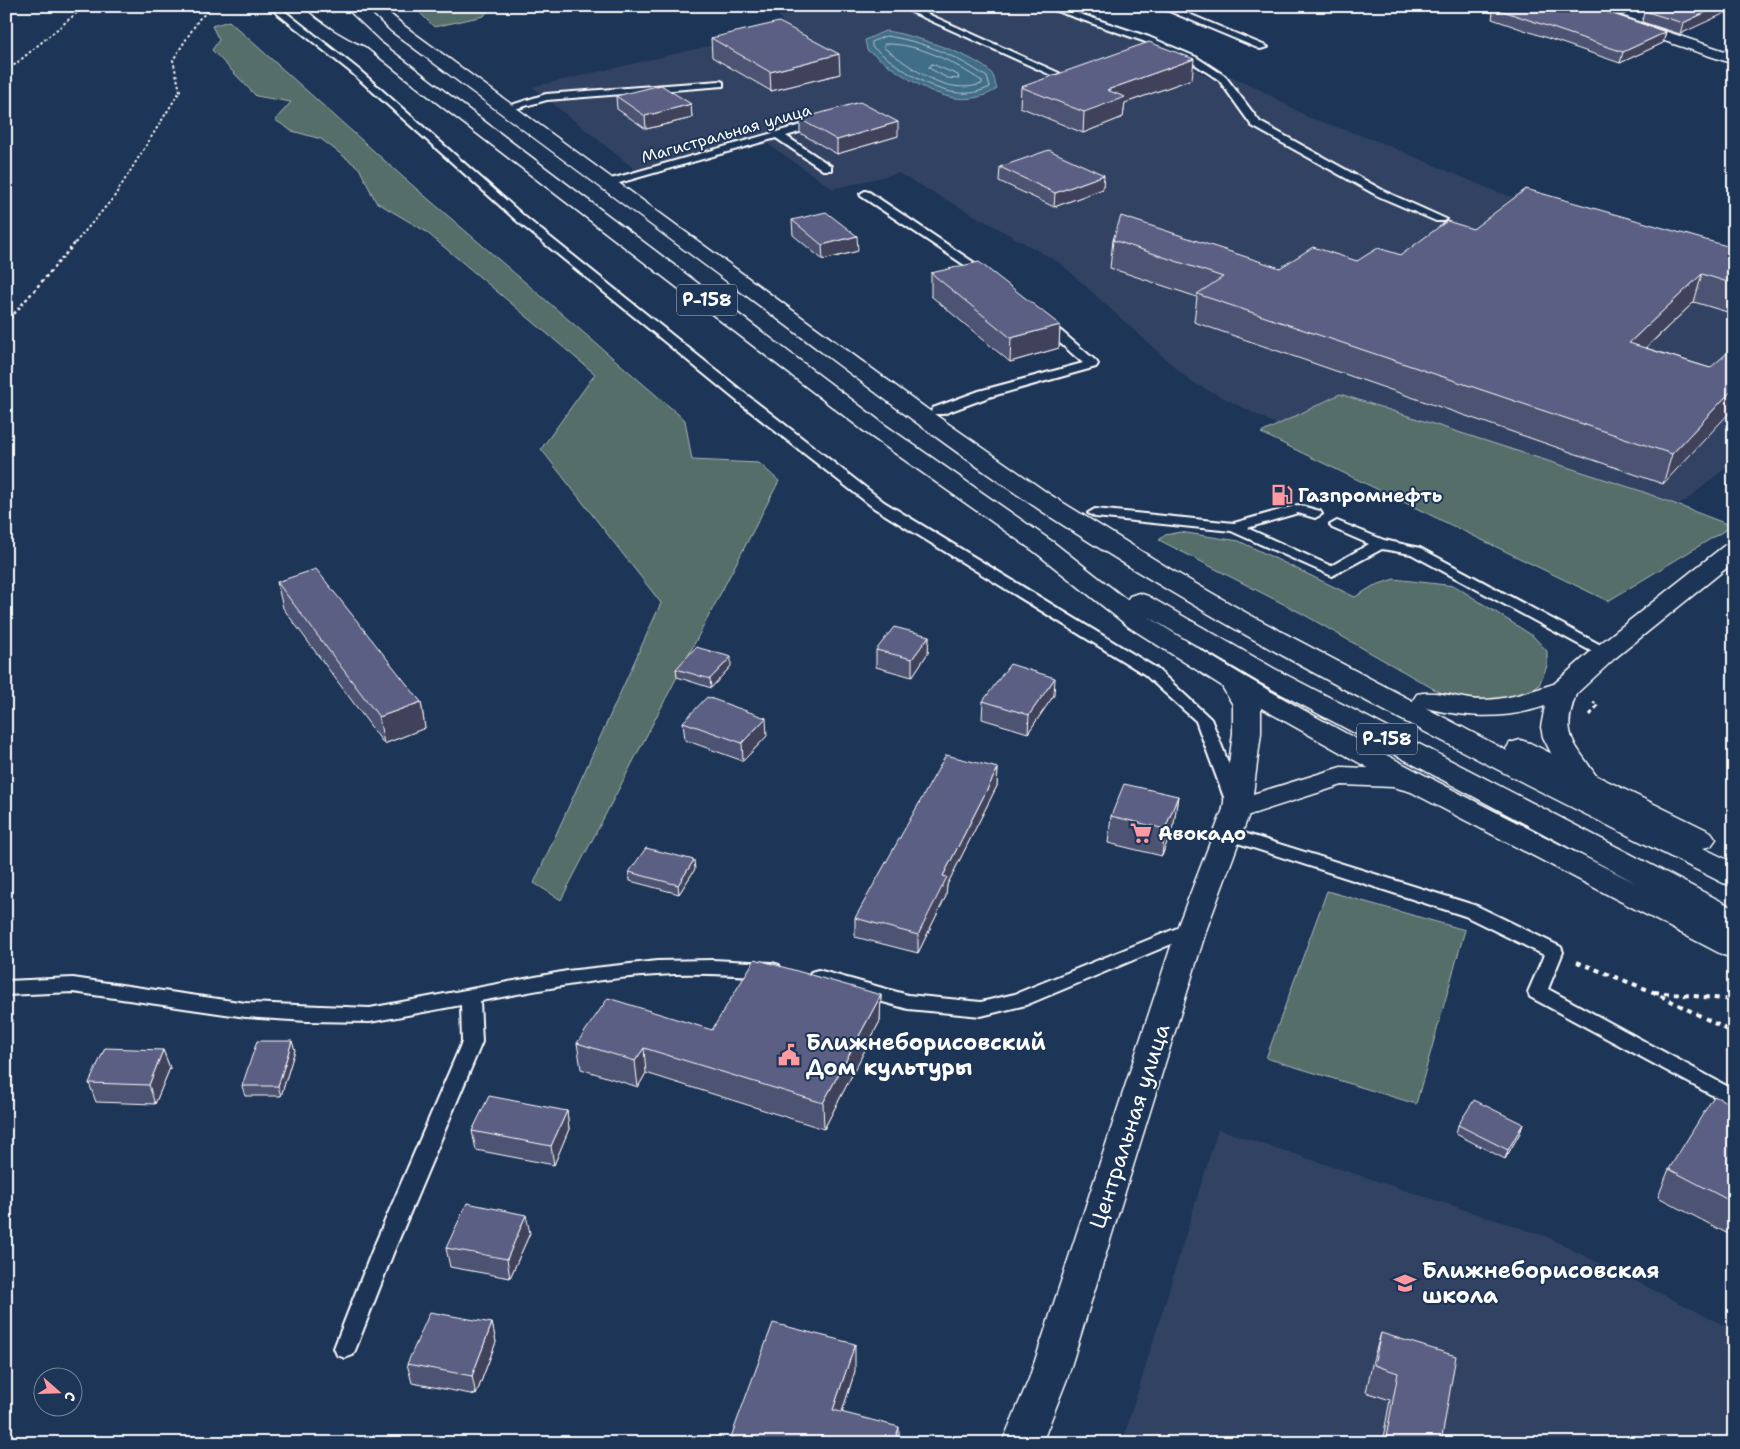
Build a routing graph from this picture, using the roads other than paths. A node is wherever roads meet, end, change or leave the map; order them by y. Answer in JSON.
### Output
{"nodes":[{"id":1,"x":272,"y":6,"type":"edge"},
{"id":2,"x":312,"y":6,"type":"edge"},
{"id":3,"x":334,"y":6,"type":"edge"},
{"id":4,"x":372,"y":6,"type":"edge"},
{"id":5,"x":382,"y":6,"type":"edge"},
{"id":6,"x":902,"y":6,"type":"edge"},
{"id":7,"x":1046,"y":6,"type":"edge"},
{"id":8,"x":1162,"y":6,"type":"edge"},
{"id":9,"x":1573,"y":6,"type":"edge"},
{"id":10,"x":931,"y":8,"type":"dead end"},
{"id":11,"x":1643,"y":12,"type":"edge"},
{"id":12,"x":917,"y":13,"type":"junction"},
{"id":13,"x":1622,"y":23,"type":"junction"},
{"id":14,"x":397,"y":28,"type":"junction"},
{"id":15,"x":374,"y":45,"type":"junction"},
{"id":16,"x":1263,"y":47,"type":"dead end"},
{"id":17,"x":1734,"y":59,"type":"edge"},
{"id":18,"x":1054,"y":73,"type":"edge"},
{"id":19,"x":720,"y":84,"type":"dead end"},
{"id":20,"x":508,"y":108,"type":"junction"},
{"id":21,"x":834,"y":118,"type":"edge"},
{"id":22,"x":778,"y":135,"type":"junction"},
{"id":23,"x":827,"y":168,"type":"dead end"},
{"id":24,"x":608,"y":183,"type":"junction"},
{"id":25,"x":865,"y":194,"type":"dead end"},
{"id":26,"x":1440,"y":219,"type":"dead end"},
{"id":27,"x":994,"y":282,"type":"edge"},
{"id":28,"x":1032,"y":313,"type":"edge"},
{"id":29,"x":818,"y":338,"type":"junction"},
{"id":30,"x":938,"y":411,"type":"junction"},
{"id":31,"x":1094,"y":513,"type":"junction"},
{"id":32,"x":1315,"y":514,"type":"dead end"},
{"id":33,"x":1337,"y":525,"type":"dead end"},
{"id":34,"x":1234,"y":527,"type":"junction"},
{"id":35,"x":1380,"y":544,"type":"junction"},
{"id":36,"x":1044,"y":547,"type":"junction"},
{"id":37,"x":1734,"y":550,"type":"edge"},
{"id":38,"x":1606,"y":653,"type":"junction"},
{"id":39,"x":1231,"y":680,"type":"junction"},
{"id":40,"x":1565,"y":688,"type":"junction"},
{"id":41,"x":1427,"y":700,"type":"junction"},
{"id":42,"x":1584,"y":779,"type":"junction"},
{"id":43,"x":1423,"y":786,"type":"junction"},
{"id":44,"x":1233,"y":822,"type":"junction"},
{"id":45,"x":1734,"y":856,"type":"edge"},
{"id":46,"x":1734,"y":876,"type":"edge"},
{"id":47,"x":1734,"y":922,"type":"edge"},
{"id":48,"x":1192,"y":928,"type":"junction"},
{"id":49,"x":1734,"y":948,"type":"edge"},
{"id":50,"x":6,"y":988,"type":"edge"},
{"id":51,"x":470,"y":996,"type":"junction"},
{"id":52,"x":1734,"y":1099,"type":"edge"},
{"id":53,"x":345,"y":1348,"type":"dead end"},
{"id":54,"x":1022,"y":1443,"type":"edge"}],
"edges":[{"from":1,"to":44,"type":"lane"},
{"from":2,"to":15,"type":"main road"},
{"from":3,"to":15,"type":"main road","number":"Р-158"},
{"from":4,"to":14,"type":"main road","number":"Р-158"},
{"from":5,"to":14,"type":"main road"},
{"from":6,"to":12,"type":"lane"},
{"from":7,"to":26,"type":"lane"},
{"from":8,"to":16,"type":"lane"},
{"from":9,"to":13,"type":"main road"},
{"from":10,"to":12,"type":"lane"},
{"from":11,"to":13,"type":"main road"},
{"from":12,"to":18,"type":"lane"},
{"from":13,"to":17,"type":"main road"},
{"from":14,"to":20,"type":"main road","number":"Р-158"},
{"from":15,"to":36,"type":"main road","number":"Р-158"},
{"from":19,"to":20,"type":"lane"},
{"from":20,"to":24,"type":"main road","number":"Р-158"},
{"from":21,"to":22,"type":"lane","name":"Магистральная улица"},
{"from":22,"to":23,"type":"lane"},
{"from":22,"to":24,"type":"lane","name":"Магистральная улица"},
{"from":24,"to":29,"type":"main road","number":"Р-158"},
{"from":25,"to":27,"type":"lane"},
{"from":28,"to":30,"type":"lane"},
{"from":29,"to":30,"type":"main road"},
{"from":29,"to":46,"type":"main road","number":"Р-158"},
{"from":30,"to":31,"type":"main road"},
{"from":31,"to":34,"type":"lane"},
{"from":31,"to":41,"type":"main road"},
{"from":32,"to":34,"type":"lane"},
{"from":33,"to":35,"type":"lane"},
{"from":34,"to":35,"type":"lane"},
{"from":35,"to":38,"type":"lane"},
{"from":36,"to":39,"type":"main road"},
{"from":36,"to":47,"type":"main road","number":"Р-158"},
{"from":37,"to":38,"type":"main road"},
{"from":38,"to":40,"type":"main road"},
{"from":39,"to":43,"type":"main road"},
{"from":39,"to":44,"type":"main road","name":"Центральная улица"},
{"from":40,"to":41,"type":"main road"},
{"from":40,"to":42,"type":"main road"},
{"from":41,"to":42,"type":"main road"},
{"from":42,"to":45,"type":"main road"},
{"from":43,"to":44,"type":"main road"},
{"from":43,"to":49,"type":"main road"},
{"from":44,"to":48,"type":"main road","name":"Центральная улица"},
{"from":44,"to":52,"type":"lane"},
{"from":48,"to":51,"type":"lane"},
{"from":48,"to":54,"type":"main road","name":"Центральная улица"},
{"from":50,"to":51,"type":"lane"},
{"from":51,"to":53,"type":"lane"}]}
